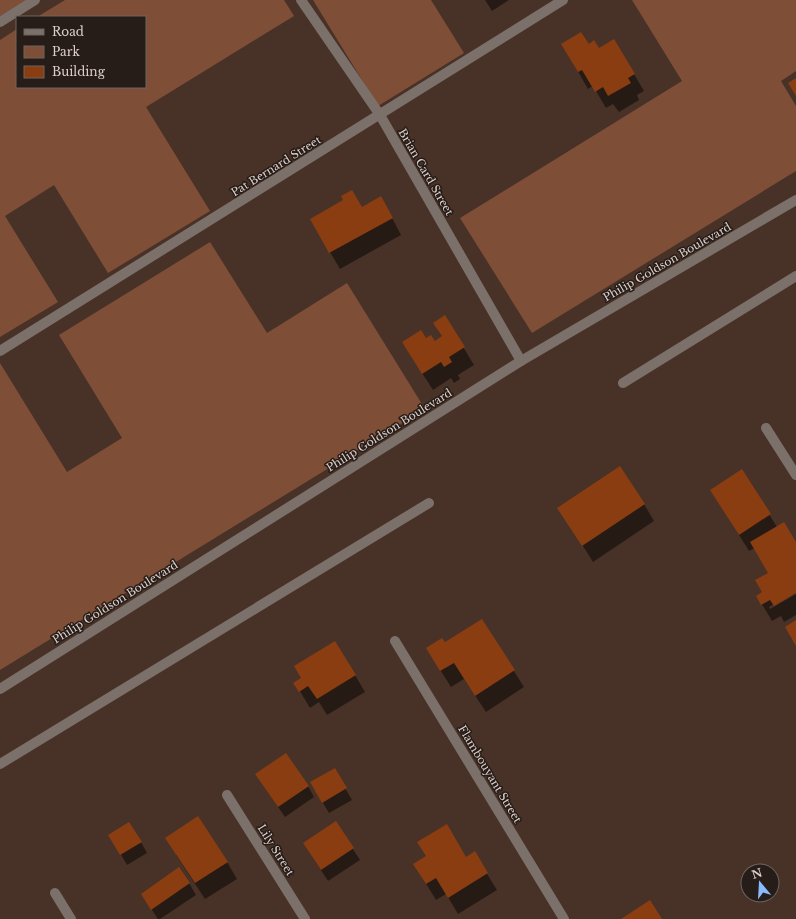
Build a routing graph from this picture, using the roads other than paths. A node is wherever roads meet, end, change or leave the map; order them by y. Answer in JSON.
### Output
{"nodes":[{"id":1,"x":35,"y":0,"type":"edge"},
{"id":2,"x":301,"y":0,"type":"edge"},
{"id":3,"x":563,"y":0,"type":"edge"},
{"id":4,"x":0,"y":22,"type":"edge"},
{"id":5,"x":380,"y":115,"type":"junction"},
{"id":6,"x":796,"y":200,"type":"edge"},
{"id":7,"x":796,"y":276,"type":"edge"},
{"id":8,"x":0,"y":351,"type":"edge"},
{"id":9,"x":521,"y":361,"type":"junction"},
{"id":10,"x":623,"y":383,"type":"dead end"},
{"id":11,"x":766,"y":428,"type":"dead end"},
{"id":12,"x":796,"y":475,"type":"edge"},
{"id":13,"x":429,"y":504,"type":"dead end"},
{"id":14,"x":395,"y":641,"type":"dead end"},
{"id":15,"x":0,"y":689,"type":"edge"},
{"id":16,"x":0,"y":764,"type":"edge"},
{"id":17,"x":227,"y":795,"type":"dead end"},
{"id":18,"x":55,"y":893,"type":"dead end"},
{"id":19,"x":71,"y":919,"type":"edge"},
{"id":20,"x":306,"y":919,"type":"edge"},
{"id":21,"x":564,"y":919,"type":"edge"}],
"edges":[{"from":1,"to":4,"type":"street"},
{"from":2,"to":5,"type":"street","name":"Brian Card Street"},
{"from":3,"to":5,"type":"street","name":"Pat Bernard Street"},
{"from":5,"to":8,"type":"street","name":"Pat Bernard Street"},
{"from":5,"to":9,"type":"street","name":"Brian Card Street"},
{"from":6,"to":9,"type":"street","name":"Philip Goldson Boulevard"},
{"from":7,"to":10,"type":"street"},
{"from":9,"to":15,"type":"street","name":"Philip Goldson Boulevard"},
{"from":11,"to":12,"type":"street"},
{"from":13,"to":16,"type":"street"},
{"from":14,"to":21,"type":"street","name":"Flambouyant Street"},
{"from":17,"to":20,"type":"street","name":"Lily Street"},
{"from":18,"to":19,"type":"street"}]}
